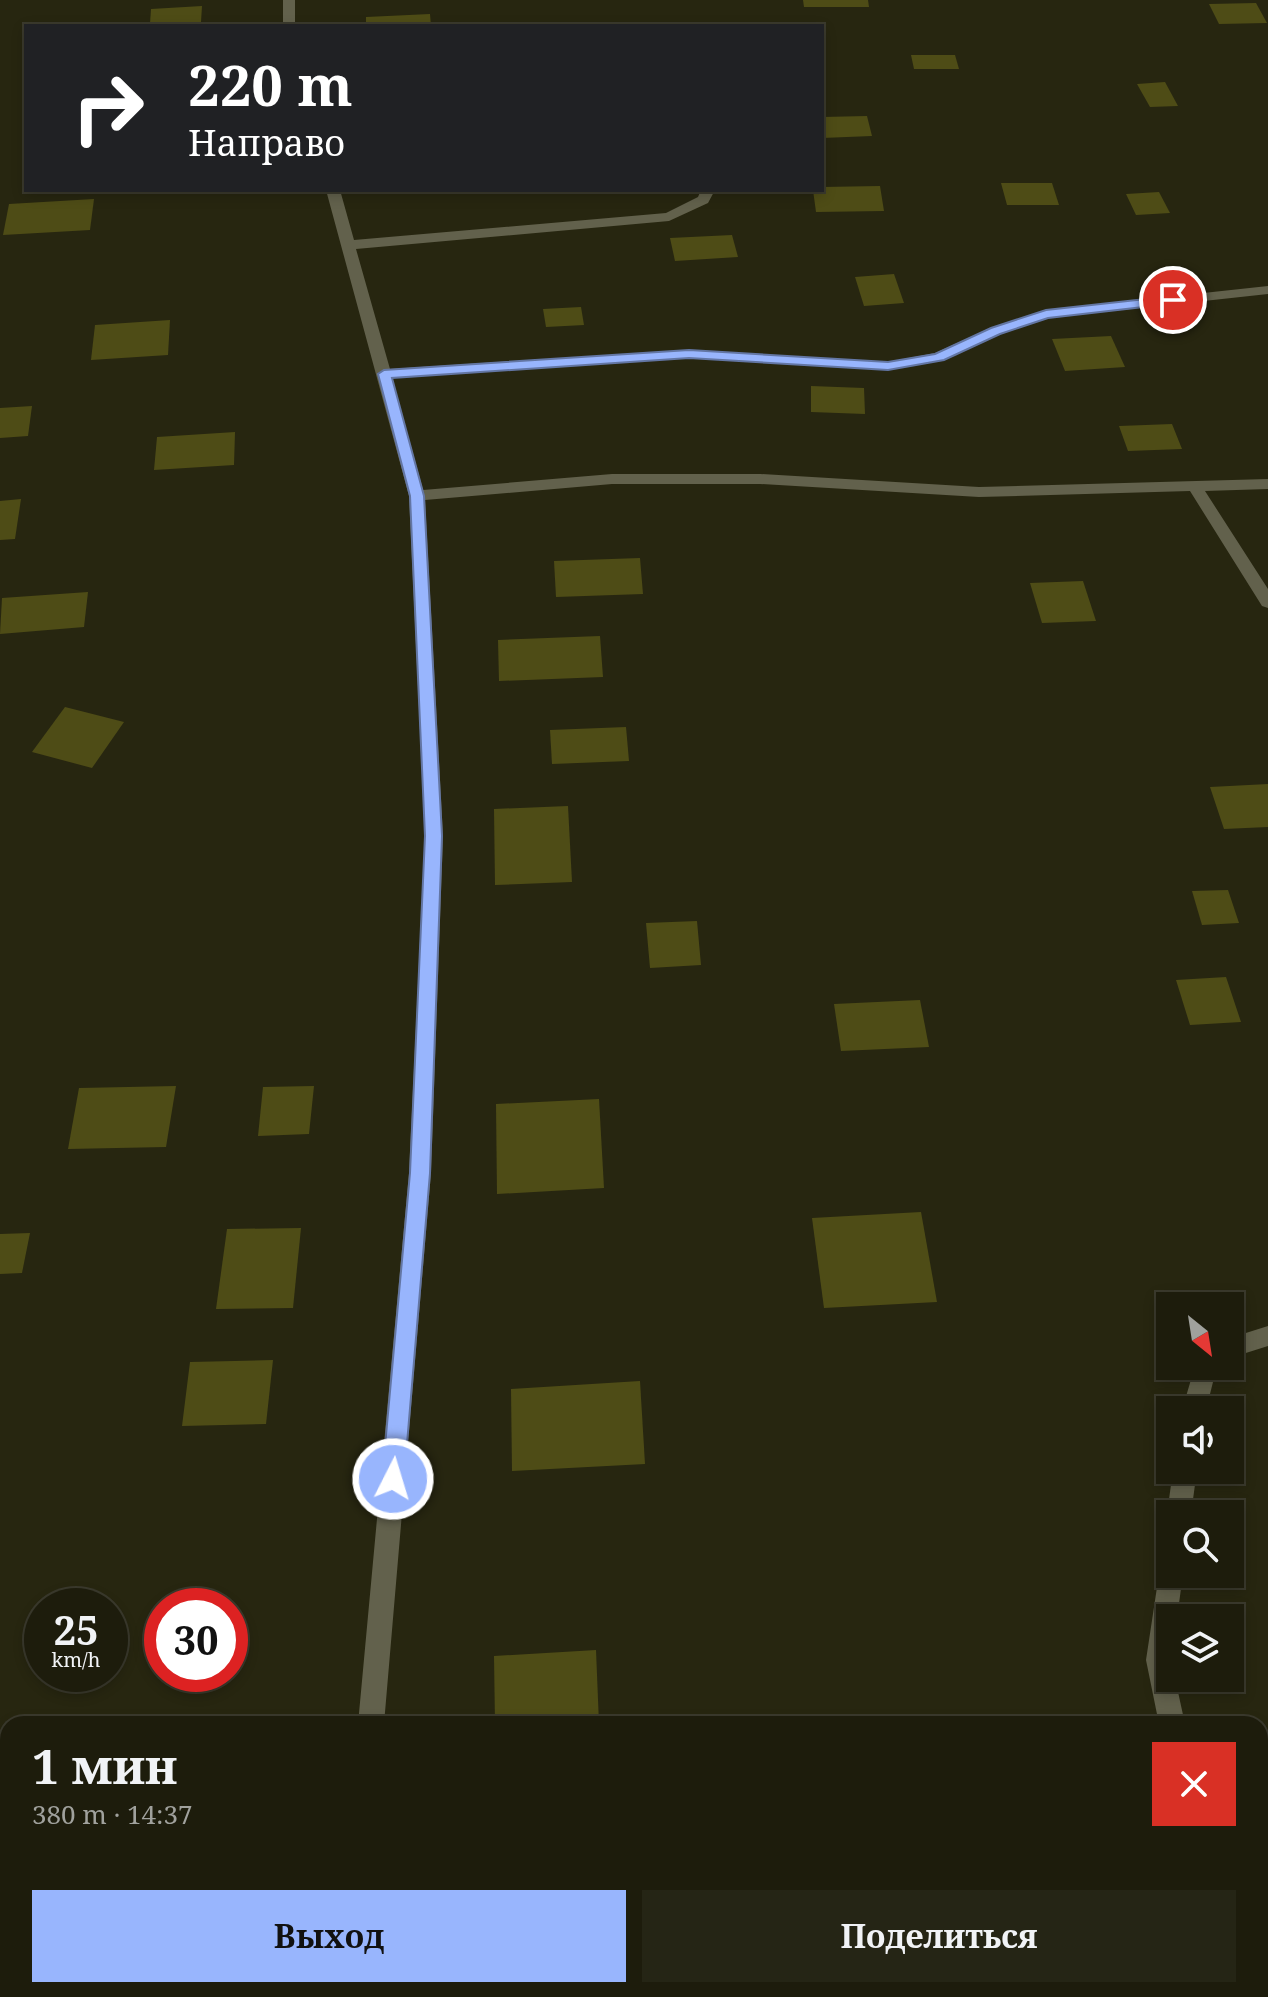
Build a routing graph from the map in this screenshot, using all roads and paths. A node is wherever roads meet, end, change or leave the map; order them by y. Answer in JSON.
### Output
{"nodes":[{"id":1,"x":289,"y":0,"type":"edge"},
{"id":2,"x":289,"y":24,"type":"edge"},
{"id":3,"x":334,"y":192,"type":"edge"},
{"id":4,"x":707,"y":192,"type":"edge"},
{"id":5,"x":349,"y":245,"type":"junction"},
{"id":6,"x":1268,"y":290,"type":"edge"},
{"id":7,"x":384,"y":374,"type":"junction"},
{"id":8,"x":1268,"y":484,"type":"edge"},
{"id":9,"x":1195,"y":487,"type":"junction"},
{"id":10,"x":417,"y":496,"type":"junction"},
{"id":11,"x":1268,"y":602,"type":"edge"},
{"id":12,"x":1268,"y":1336,"type":"edge"},
{"id":13,"x":1244,"y":1344,"type":"edge"},
{"id":14,"x":1169,"y":1588,"type":"edge"},
{"id":15,"x":372,"y":1716,"type":"edge"},
{"id":16,"x":1170,"y":1716,"type":"edge"}],
"edges":[{"from":1,"to":2,"type":"street"},
{"from":3,"to":5,"type":"street"},
{"from":4,"to":5,"type":"street"},
{"from":5,"to":7,"type":"street"},
{"from":6,"to":7,"type":"street"},
{"from":7,"to":10,"type":"street"},
{"from":8,"to":9,"type":"street"},
{"from":9,"to":10,"type":"street"},
{"from":9,"to":11,"type":"street"},
{"from":10,"to":15,"type":"street"},
{"from":12,"to":13,"type":"street"},
{"from":14,"to":16,"type":"street"}]}
